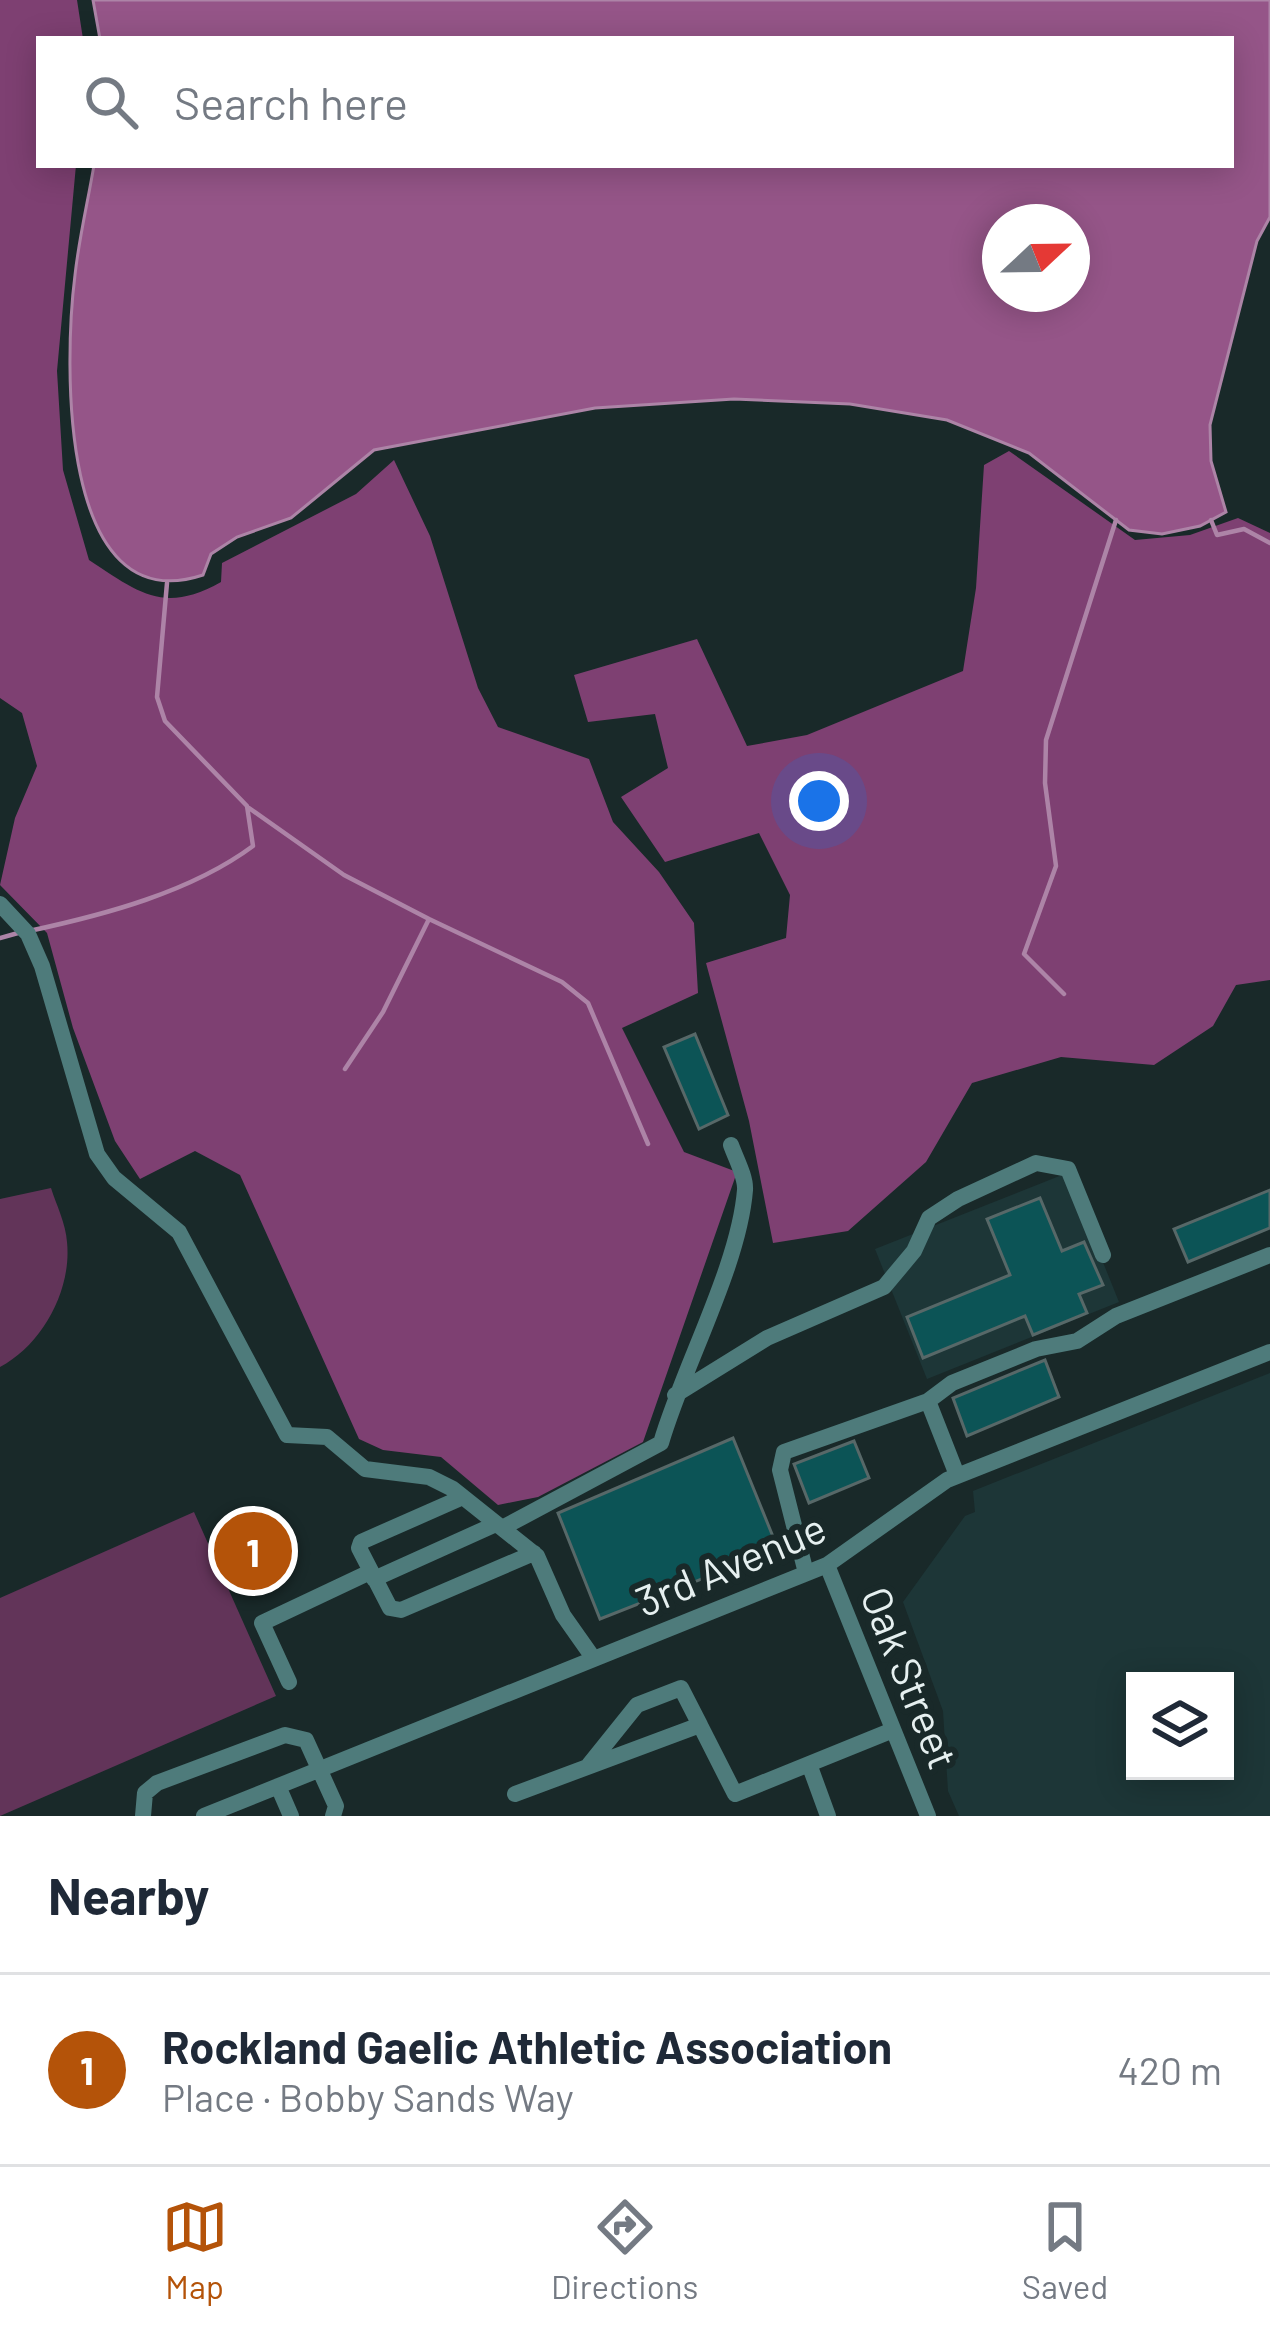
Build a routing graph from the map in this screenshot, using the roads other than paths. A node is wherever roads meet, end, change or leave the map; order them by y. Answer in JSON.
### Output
{"nodes":[{"id":1,"x":0,"y":904,"type":"edge"},
{"id":2,"x":731,"y":1145,"type":"dead end"},
{"id":3,"x":1103,"y":1255,"type":"dead end"},
{"id":4,"x":1270,"y":1255,"type":"edge"},
{"id":5,"x":1270,"y":1352,"type":"edge"},
{"id":6,"x":675,"y":1395,"type":"junction"},
{"id":7,"x":928,"y":1401,"type":"junction"},
{"id":8,"x":957,"y":1475,"type":"junction"},
{"id":9,"x":463,"y":1497,"type":"junction"},
{"id":10,"x":499,"y":1526,"type":"junction"},
{"id":11,"x":534,"y":1553,"type":"junction"},
{"id":12,"x":827,"y":1565,"type":"junction"},
{"id":13,"x":806,"y":1573,"type":"junction"},
{"id":14,"x":372,"y":1576,"type":"junction"},
{"id":15,"x":594,"y":1659,"type":"junction"},
{"id":16,"x":289,"y":1682,"type":"dead end"},
{"id":17,"x":700,"y":1725,"type":"junction"},
{"id":18,"x":893,"y":1730,"type":"junction"},
{"id":19,"x":809,"y":1764,"type":"junction"},
{"id":20,"x":587,"y":1766,"type":"junction"},
{"id":21,"x":322,"y":1768,"type":"junction"},
{"id":22,"x":278,"y":1786,"type":"junction"},
{"id":23,"x":515,"y":1794,"type":"dead end"},
{"id":24,"x":143,"y":1816,"type":"edge"},
{"id":25,"x":204,"y":1816,"type":"edge"},
{"id":26,"x":291,"y":1816,"type":"edge"},
{"id":27,"x":333,"y":1816,"type":"edge"},
{"id":28,"x":828,"y":1816,"type":"edge"},
{"id":29,"x":928,"y":1816,"type":"edge"}],
"edges":[{"from":1,"to":9,"type":"street"},
{"from":2,"to":6,"type":"street"},
{"from":3,"to":6,"type":"street"},
{"from":4,"to":7,"type":"street"},
{"from":5,"to":8,"type":"street","name":"3rd Avenue"},
{"from":6,"to":10,"type":"street"},
{"from":7,"to":8,"type":"street"},
{"from":7,"to":13,"type":"street"},
{"from":8,"to":12,"type":"street","name":"3rd Avenue"},
{"from":9,"to":10,"type":"street"},
{"from":9,"to":14,"type":"street"},
{"from":10,"to":11,"type":"street"},
{"from":10,"to":14,"type":"street"},
{"from":11,"to":14,"type":"street"},
{"from":11,"to":15,"type":"street"},
{"from":12,"to":13,"type":"street","name":"3rd Avenue"},
{"from":12,"to":18,"type":"street","name":"Oak Street"},
{"from":13,"to":15,"type":"street","name":"3rd Avenue"},
{"from":14,"to":16,"type":"street"},
{"from":15,"to":21,"type":"street","name":"3rd Avenue"},
{"from":17,"to":19,"type":"street"},
{"from":17,"to":20,"type":"street"},
{"from":17,"to":20,"type":"street"},
{"from":18,"to":19,"type":"street"},
{"from":18,"to":29,"type":"street","name":"Oak Street"},
{"from":19,"to":28,"type":"street"},
{"from":20,"to":23,"type":"street"},
{"from":21,"to":22,"type":"street","name":"3rd Avenue"},
{"from":21,"to":24,"type":"street"},
{"from":21,"to":27,"type":"street"},
{"from":22,"to":25,"type":"street","name":"3rd Avenue"},
{"from":22,"to":26,"type":"street"}]}
